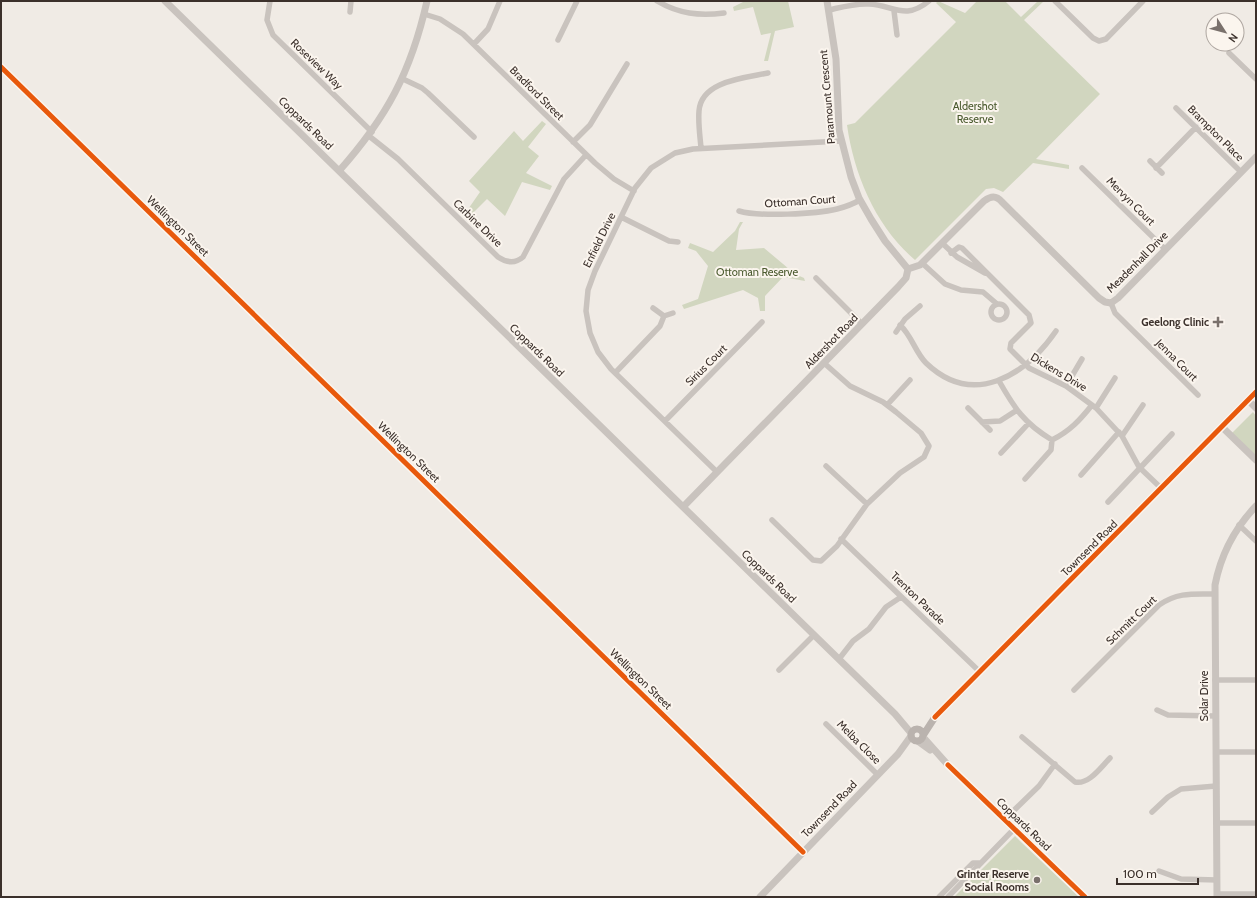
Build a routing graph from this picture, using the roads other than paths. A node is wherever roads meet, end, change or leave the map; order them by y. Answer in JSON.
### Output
{"nodes":[{"id":1,"x":165,"y":1,"type":"edge"},
{"id":2,"x":270,"y":1,"type":"edge"},
{"id":3,"x":351,"y":1,"type":"edge"},
{"id":4,"x":427,"y":1,"type":"edge"},
{"id":5,"x":500,"y":1,"type":"edge"},
{"id":6,"x":577,"y":1,"type":"edge"},
{"id":7,"x":656,"y":1,"type":"edge"},
{"id":8,"x":827,"y":1,"type":"edge"},
{"id":9,"x":929,"y":1,"type":"edge"},
{"id":10,"x":1055,"y":1,"type":"edge"},
{"id":11,"x":1143,"y":1,"type":"edge"},
{"id":12,"x":829,"y":10,"type":"junction"},
{"id":13,"x":894,"y":10,"type":"junction"},
{"id":14,"x":350,"y":12,"type":"dead end"},
{"id":15,"x":724,"y":13,"type":"dead end"},
{"id":16,"x":424,"y":14,"type":"junction"},
{"id":17,"x":897,"y":35,"type":"dead end"},
{"id":18,"x":558,"y":40,"type":"dead end"},
{"id":19,"x":474,"y":44,"type":"junction"},
{"id":20,"x":1229,"y":53,"type":"dead end"},
{"id":21,"x":627,"y":64,"type":"dead end"},
{"id":22,"x":1,"y":67,"type":"edge"},
{"id":23,"x":768,"y":73,"type":"dead end"},
{"id":24,"x":402,"y":79,"type":"junction"},
{"id":25,"x":1256,"y":79,"type":"edge"},
{"id":26,"x":1176,"y":108,"type":"dead end"},
{"id":27,"x":1196,"y":127,"type":"junction"},
{"id":28,"x":371,"y":134,"type":"junction"},
{"id":29,"x":474,"y":137,"type":"dead end"},
{"id":30,"x":841,"y":141,"type":"junction"},
{"id":31,"x":573,"y":142,"type":"junction"},
{"id":32,"x":701,"y":148,"type":"junction"},
{"id":33,"x":586,"y":155,"type":"junction"},
{"id":34,"x":1256,"y":157,"type":"edge"},
{"id":35,"x":1150,"y":161,"type":"dead end"},
{"id":36,"x":1082,"y":168,"type":"dead end"},
{"id":37,"x":1156,"y":168,"type":"junction"},
{"id":38,"x":339,"y":171,"type":"junction"},
{"id":39,"x":1241,"y":172,"type":"junction"},
{"id":40,"x":1162,"y":173,"type":"dead end"},
{"id":41,"x":634,"y":191,"type":"junction"},
{"id":42,"x":860,"y":200,"type":"junction"},
{"id":43,"x":739,"y":210,"type":"dead end"},
{"id":44,"x":621,"y":217,"type":"junction"},
{"id":45,"x":678,"y":242,"type":"dead end"},
{"id":46,"x":942,"y":243,"type":"junction"},
{"id":47,"x":1165,"y":249,"type":"junction"},
{"id":48,"x":951,"y":253,"type":"junction"},
{"id":49,"x":922,"y":263,"type":"junction"},
{"id":50,"x":973,"y":263,"type":"junction"},
{"id":51,"x":908,"y":269,"type":"junction"},
{"id":52,"x":816,"y":278,"type":"dead end"},
{"id":53,"x":1111,"y":303,"type":"junction"},
{"id":54,"x":997,"y":304,"type":"dead end"},
{"id":55,"x":920,"y":306,"type":"dead end"},
{"id":56,"x":653,"y":308,"type":"dead end"},
{"id":57,"x":672,"y":314,"type":"dead end"},
{"id":58,"x":664,"y":316,"type":"junction"},
{"id":59,"x":762,"y":322,"type":"dead end"},
{"id":60,"x":862,"y":324,"type":"junction"},
{"id":61,"x":900,"y":325,"type":"junction"},
{"id":62,"x":1056,"y":331,"type":"dead end"},
{"id":63,"x":896,"y":332,"type":"dead end"},
{"id":64,"x":1082,"y":359,"type":"dead end"},
{"id":65,"x":824,"y":363,"type":"junction"},
{"id":66,"x":1026,"y":365,"type":"junction"},
{"id":67,"x":615,"y":373,"type":"junction"},
{"id":68,"x":1115,"y":378,"type":"dead end"},
{"id":69,"x":910,"y":380,"type":"dead end"},
{"id":70,"x":999,"y":381,"type":"junction"},
{"id":71,"x":1066,"y":386,"type":"junction"},
{"id":72,"x":1256,"y":392,"type":"edge"},
{"id":73,"x":1198,"y":395,"type":"dead end"},
{"id":74,"x":1248,"y":400,"type":"junction"},
{"id":75,"x":887,"y":405,"type":"junction"},
{"id":76,"x":1142,"y":405,"type":"dead end"},
{"id":77,"x":1094,"y":406,"type":"junction"},
{"id":78,"x":968,"y":408,"type":"dead end"},
{"id":79,"x":1256,"y":408,"type":"edge"},
{"id":80,"x":1017,"y":410,"type":"junction"},
{"id":81,"x":665,"y":421,"type":"junction"},
{"id":82,"x":982,"y":422,"type":"junction"},
{"id":83,"x":1028,"y":424,"type":"junction"},
{"id":84,"x":1222,"y":427,"type":"junction"},
{"id":85,"x":990,"y":430,"type":"dead end"},
{"id":86,"x":1120,"y":434,"type":"junction"},
{"id":87,"x":1172,"y":434,"type":"dead end"},
{"id":88,"x":1052,"y":440,"type":"junction"},
{"id":89,"x":1001,"y":453,"type":"dead end"},
{"id":90,"x":1256,"y":460,"type":"edge"},
{"id":91,"x":826,"y":466,"type":"dead end"},
{"id":92,"x":1139,"y":467,"type":"junction"},
{"id":93,"x":717,"y":472,"type":"junction"},
{"id":94,"x":1081,"y":475,"type":"dead end"},
{"id":95,"x":1025,"y":479,"type":"dead end"},
{"id":96,"x":1161,"y":488,"type":"junction"},
{"id":97,"x":1108,"y":502,"type":"dead end"},
{"id":98,"x":867,"y":504,"type":"junction"},
{"id":99,"x":1256,"y":506,"type":"edge"},
{"id":100,"x":683,"y":507,"type":"junction"},
{"id":101,"x":772,"y":520,"type":"dead end"},
{"id":102,"x":1239,"y":524,"type":"junction"},
{"id":103,"x":841,"y":539,"type":"junction"},
{"id":104,"x":1256,"y":541,"type":"edge"},
{"id":105,"x":1215,"y":594,"type":"junction"},
{"id":106,"x":901,"y":597,"type":"junction"},
{"id":107,"x":814,"y":635,"type":"junction"},
{"id":108,"x":839,"y":659,"type":"junction"},
{"id":109,"x":779,"y":670,"type":"dead end"},
{"id":110,"x":980,"y":672,"type":"junction"},
{"id":111,"x":1215,"y":680,"type":"junction"},
{"id":112,"x":1256,"y":680,"type":"edge"},
{"id":113,"x":1074,"y":690,"type":"dead end"},
{"id":114,"x":1157,"y":710,"type":"dead end"},
{"id":115,"x":1215,"y":716,"type":"junction"},
{"id":116,"x":826,"y":724,"type":"dead end"},
{"id":117,"x":917,"y":735,"type":"junction"},
{"id":118,"x":1022,"y":737,"type":"dead end"},
{"id":119,"x":1216,"y":752,"type":"junction"},
{"id":120,"x":1256,"y":752,"type":"edge"},
{"id":121,"x":1110,"y":758,"type":"dead end"},
{"id":122,"x":1055,"y":764,"type":"junction"},
{"id":123,"x":878,"y":775,"type":"junction"},
{"id":124,"x":1216,"y":786,"type":"junction"},
{"id":125,"x":1152,"y":812,"type":"dead end"},
{"id":126,"x":1004,"y":819,"type":"junction"},
{"id":127,"x":1216,"y":823,"type":"junction"},
{"id":128,"x":1256,"y":823,"type":"edge"},
{"id":129,"x":1014,"y":829,"type":"junction"},
{"id":130,"x":803,"y":852,"type":"junction"},
{"id":131,"x":981,"y":863,"type":"junction"},
{"id":132,"x":1159,"y":871,"type":"dead end"},
{"id":133,"x":1217,"y":880,"type":"junction"},
{"id":134,"x":1256,"y":894,"type":"edge"},
{"id":135,"x":1217,"y":896,"type":"edge"},
{"id":136,"x":760,"y":897,"type":"edge"},
{"id":137,"x":939,"y":897,"type":"edge"},
{"id":138,"x":948,"y":897,"type":"edge"},
{"id":139,"x":1085,"y":897,"type":"edge"}],
"edges":[{"from":1,"to":38,"type":"street","name":"Coppards Road"},
{"from":2,"to":28,"type":"street","name":"Roseview Way"},
{"from":3,"to":14,"type":"street"},
{"from":4,"to":16,"type":"street"},
{"from":5,"to":19,"type":"street"},
{"from":6,"to":18,"type":"street"},
{"from":7,"to":15,"type":"street"},
{"from":8,"to":12,"type":"street","name":"Paramount Crescent"},
{"from":9,"to":13,"type":"street"},
{"from":10,"to":11,"type":"street"},
{"from":12,"to":13,"type":"street"},
{"from":12,"to":30,"type":"street","name":"Paramount Crescent"},
{"from":13,"to":17,"type":"street"},
{"from":16,"to":19,"type":"street","name":"Bradford Street"},
{"from":16,"to":24,"type":"street"},
{"from":19,"to":31,"type":"street","name":"Bradford Street"},
{"from":20,"to":25,"type":"street"},
{"from":21,"to":31,"type":"street"},
{"from":22,"to":130,"type":"street","name":"Wellington Street"},
{"from":23,"to":32,"type":"street"},
{"from":24,"to":28,"type":"street"},
{"from":24,"to":29,"type":"street"},
{"from":26,"to":27,"type":"street","name":"Brampton Place"},
{"from":27,"to":37,"type":"street"},
{"from":27,"to":39,"type":"street","name":"Brampton Place"},
{"from":28,"to":33,"type":"street","name":"Carbine Drive"},
{"from":28,"to":38,"type":"street"},
{"from":30,"to":32,"type":"street","name":"Enfield Drive"},
{"from":30,"to":42,"type":"street","name":"Paramount Crescent"},
{"from":31,"to":33,"type":"street","name":"Bradford Street"},
{"from":32,"to":41,"type":"street","name":"Enfield Drive"},
{"from":33,"to":41,"type":"street","name":"Bradford Street"},
{"from":34,"to":39,"type":"street","name":"Meadenhall Drive"},
{"from":35,"to":37,"type":"street"},
{"from":36,"to":47,"type":"street","name":"Mervyn Court"},
{"from":37,"to":40,"type":"street"},
{"from":38,"to":100,"type":"street","name":"Coppards Road"},
{"from":39,"to":47,"type":"street","name":"Meadenhall Drive"},
{"from":41,"to":44,"type":"street","name":"Enfield Drive"},
{"from":42,"to":43,"type":"street","name":"Ottoman Court"},
{"from":42,"to":51,"type":"street","name":"Paramount Crescent"},
{"from":44,"to":45,"type":"street"},
{"from":44,"to":67,"type":"street","name":"Enfield Drive"},
{"from":46,"to":48,"type":"street","name":"Dickens Drive"},
{"from":46,"to":49,"type":"street"},
{"from":46,"to":53,"type":"street","name":"Meadenhall Drive"},
{"from":47,"to":53,"type":"street","name":"Meadenhall Drive"},
{"from":48,"to":50,"type":"street","name":"Dickens Drive"},
{"from":48,"to":50,"type":"street","name":"Dickens Drive"},
{"from":49,"to":51,"type":"street"},
{"from":49,"to":54,"type":"street"},
{"from":50,"to":66,"type":"street","name":"Dickens Drive"},
{"from":51,"to":60,"type":"street","name":"Aldershot Road"},
{"from":52,"to":60,"type":"street"},
{"from":53,"to":73,"type":"street","name":"Jenna Court"},
{"from":55,"to":61,"type":"street"},
{"from":56,"to":58,"type":"street"},
{"from":57,"to":58,"type":"street"},
{"from":58,"to":67,"type":"street"},
{"from":59,"to":81,"type":"street","name":"Sirius Court"},
{"from":60,"to":65,"type":"street","name":"Aldershot Road"},
{"from":61,"to":63,"type":"street"},
{"from":61,"to":70,"type":"street"},
{"from":62,"to":66,"type":"street"},
{"from":64,"to":71,"type":"street"},
{"from":65,"to":75,"type":"street"},
{"from":65,"to":93,"type":"street","name":"Aldershot Road"},
{"from":66,"to":70,"type":"street"},
{"from":66,"to":71,"type":"street","name":"Dickens Drive"},
{"from":67,"to":81,"type":"street","name":"Enfield Drive"},
{"from":68,"to":77,"type":"street"},
{"from":69,"to":75,"type":"street"},
{"from":70,"to":80,"type":"street"},
{"from":71,"to":77,"type":"street","name":"Dickens Drive"},
{"from":72,"to":74,"type":"main road","name":"Townsend Road"},
{"from":74,"to":79,"type":"street"},
{"from":74,"to":84,"type":"main road","name":"Townsend Road"},
{"from":75,"to":98,"type":"street"},
{"from":76,"to":86,"type":"street"},
{"from":77,"to":86,"type":"street","name":"Dickens Drive"},
{"from":77,"to":88,"type":"street"},
{"from":78,"to":82,"type":"street"},
{"from":80,"to":82,"type":"street"},
{"from":80,"to":83,"type":"street"},
{"from":81,"to":93,"type":"street","name":"Enfield Drive"},
{"from":82,"to":85,"type":"street"},
{"from":83,"to":88,"type":"street"},
{"from":83,"to":89,"type":"street"},
{"from":84,"to":90,"type":"street"},
{"from":84,"to":96,"type":"main road","name":"Townsend Road"},
{"from":86,"to":92,"type":"street","name":"Dickens Drive"},
{"from":86,"to":94,"type":"street"},
{"from":87,"to":92,"type":"street"},
{"from":88,"to":95,"type":"street"},
{"from":91,"to":98,"type":"street"},
{"from":92,"to":96,"type":"street","name":"Dickens Drive"},
{"from":92,"to":97,"type":"street"},
{"from":93,"to":100,"type":"street","name":"Aldershot Road"},
{"from":96,"to":110,"type":"main road","name":"Townsend Road"},
{"from":98,"to":103,"type":"street"},
{"from":99,"to":102,"type":"street","name":"Solar Drive"},
{"from":100,"to":107,"type":"street","name":"Coppards Road"},
{"from":101,"to":103,"type":"street"},
{"from":102,"to":104,"type":"street"},
{"from":102,"to":105,"type":"street","name":"Solar Drive"},
{"from":103,"to":106,"type":"street","name":"Trenton Parade"},
{"from":105,"to":111,"type":"street","name":"Solar Drive"},
{"from":105,"to":113,"type":"street","name":"Schmitt Court"},
{"from":106,"to":108,"type":"street"},
{"from":106,"to":110,"type":"street","name":"Trenton Parade"},
{"from":107,"to":108,"type":"street","name":"Coppards Road"},
{"from":107,"to":109,"type":"street"},
{"from":108,"to":117,"type":"street","name":"Coppards Road"},
{"from":110,"to":117,"type":"main road","name":"Townsend Road"},
{"from":111,"to":112,"type":"street"},
{"from":111,"to":115,"type":"street","name":"Solar Drive"},
{"from":114,"to":115,"type":"street"},
{"from":115,"to":119,"type":"street","name":"Solar Drive"},
{"from":116,"to":123,"type":"street","name":"Melba Close"},
{"from":117,"to":123,"type":"street","name":"Townsend Road"},
{"from":117,"to":126,"type":"street","name":"Coppards Road"},
{"from":118,"to":122,"type":"street"},
{"from":119,"to":120,"type":"street"},
{"from":119,"to":124,"type":"street","name":"Solar Drive"},
{"from":121,"to":122,"type":"street"},
{"from":122,"to":126,"type":"street"},
{"from":123,"to":130,"type":"street","name":"Townsend Road"},
{"from":124,"to":125,"type":"street"},
{"from":124,"to":127,"type":"street","name":"Solar Drive"},
{"from":126,"to":129,"type":"street","name":"Coppards Road"},
{"from":127,"to":128,"type":"street"},
{"from":127,"to":133,"type":"street","name":"Solar Drive"},
{"from":129,"to":131,"type":"street"},
{"from":129,"to":139,"type":"street","name":"Coppards Road"},
{"from":130,"to":136,"type":"street","name":"Townsend Road"},
{"from":131,"to":137,"type":"street"},
{"from":131,"to":138,"type":"street"},
{"from":132,"to":133,"type":"street"},
{"from":133,"to":135,"type":"street","name":"Solar Drive"},
{"from":134,"to":135,"type":"street"}]}
